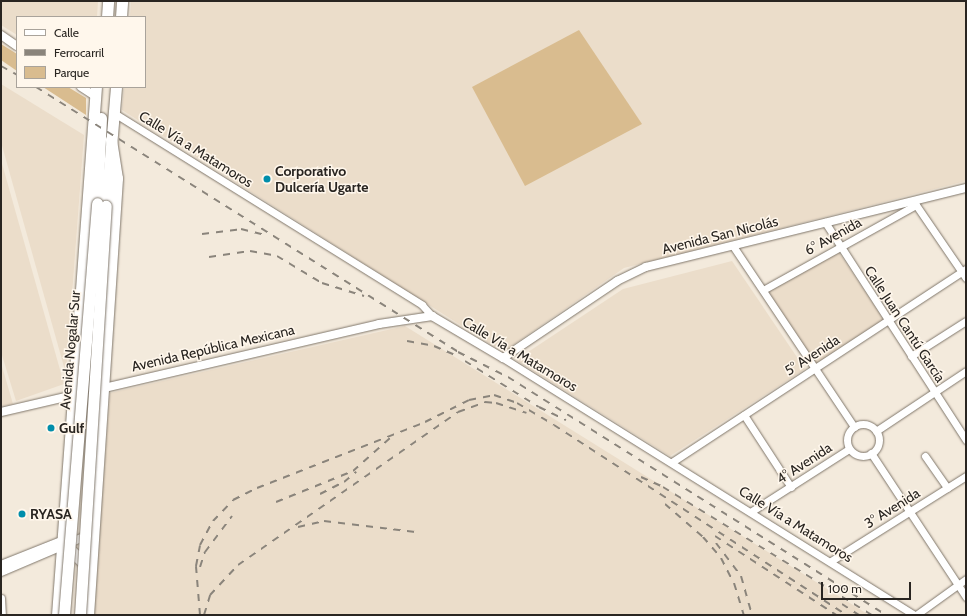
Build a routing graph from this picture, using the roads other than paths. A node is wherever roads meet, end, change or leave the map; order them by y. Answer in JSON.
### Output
{"nodes":[{"id":1,"x":108,"y":1,"type":"edge"},
{"id":2,"x":122,"y":1,"type":"edge"},
{"id":3,"x":107,"y":16,"type":"edge"},
{"id":4,"x":121,"y":16,"type":"edge"},
{"id":5,"x":1,"y":35,"type":"edge"},
{"id":6,"x":16,"y":45,"type":"edge"},
{"id":7,"x":84,"y":88,"type":"edge"},
{"id":8,"x":103,"y":88,"type":"edge"},
{"id":9,"x":116,"y":88,"type":"edge"},
{"id":10,"x":95,"y":91,"type":"edge"},
{"id":11,"x":114,"y":113,"type":"junction"},
{"id":12,"x":111,"y":138,"type":"junction"},
{"id":13,"x":966,"y":188,"type":"edge"},
{"id":14,"x":915,"y":203,"type":"junction"},
{"id":15,"x":102,"y":204,"type":"junction"},
{"id":16,"x":825,"y":222,"type":"junction"},
{"id":17,"x":733,"y":246,"type":"junction"},
{"id":18,"x":840,"y":247,"type":"junction"},
{"id":19,"x":965,"y":273,"type":"edge"},
{"id":20,"x":763,"y":290,"type":"junction"},
{"id":21,"x":432,"y":316,"type":"junction"},
{"id":22,"x":966,"y":321,"type":"edge"},
{"id":23,"x":888,"y":322,"type":"junction"},
{"id":24,"x":77,"y":332,"type":"junction"},
{"id":25,"x":106,"y":338,"type":"junction"},
{"id":26,"x":911,"y":356,"type":"junction"},
{"id":27,"x":503,"y":358,"type":"junction"},
{"id":28,"x":74,"y":364,"type":"junction"},
{"id":29,"x":815,"y":368,"type":"junction"},
{"id":30,"x":966,"y":371,"type":"edge"},
{"id":31,"x":104,"y":386,"type":"junction"},
{"id":32,"x":934,"y":392,"type":"junction"},
{"id":33,"x":74,"y":395,"type":"junction"},
{"id":34,"x":1,"y":412,"type":"edge"},
{"id":35,"x":744,"y":415,"type":"junction"},
{"id":36,"x":102,"y":421,"type":"junction"},
{"id":37,"x":854,"y":427,"type":"junction"},
{"id":38,"x":876,"y":431,"type":"junction"},
{"id":39,"x":966,"y":440,"type":"edge"},
{"id":40,"x":70,"y":441,"type":"junction"},
{"id":41,"x":850,"y":448,"type":"junction"},
{"id":42,"x":100,"y":453,"type":"junction"},
{"id":43,"x":871,"y":453,"type":"junction"},
{"id":44,"x":925,"y":456,"type":"dead end"},
{"id":45,"x":672,"y":462,"type":"junction"},
{"id":46,"x":966,"y":476,"type":"edge"},
{"id":47,"x":791,"y":487,"type":"junction"},
{"id":48,"x":947,"y":488,"type":"junction"},
{"id":49,"x":752,"y":511,"type":"junction"},
{"id":50,"x":910,"y":512,"type":"junction"},
{"id":51,"x":94,"y":533,"type":"junction"},
{"id":52,"x":63,"y":545,"type":"junction"},
{"id":53,"x":831,"y":561,"type":"junction"},
{"id":54,"x":1,"y":565,"type":"edge"},
{"id":55,"x":60,"y":567,"type":"junction"},
{"id":56,"x":1,"y":572,"type":"edge"},
{"id":57,"x":92,"y":576,"type":"junction"},
{"id":58,"x":966,"y":579,"type":"edge"},
{"id":59,"x":958,"y":584,"type":"junction"},
{"id":60,"x":966,"y":597,"type":"edge"},
{"id":61,"x":1,"y":598,"type":"edge"},
{"id":62,"x":2,"y":615,"type":"edge"},
{"id":63,"x":57,"y":615,"type":"edge"},
{"id":64,"x":64,"y":615,"type":"edge"},
{"id":65,"x":80,"y":615,"type":"edge"},
{"id":66,"x":88,"y":615,"type":"edge"},
{"id":67,"x":915,"y":615,"type":"edge"}],
"edges":[{"from":1,"to":3,"type":"highway"},
{"from":2,"to":4,"type":"highway"},
{"from":5,"to":6,"type":"street"},
{"from":7,"to":10,"type":"street"},
{"from":8,"to":15,"type":"highway","name":"Avenida Nogalar Sur"},
{"from":9,"to":11,"type":"highway","name":"Avenida Nogalar Sur"},
{"from":10,"to":24,"type":"highway"},
{"from":11,"to":12,"type":"highway","name":"Avenida Nogalar Sur"},
{"from":11,"to":21,"type":"street","name":"Calle Vía a Matamoros"},
{"from":12,"to":15,"type":"highway","name":"Avenida Nogalar Sur"},
{"from":12,"to":25,"type":"highway"},
{"from":13,"to":14,"type":"street","name":"Avenida San Nicolás"},
{"from":14,"to":16,"type":"street","name":"Avenida San Nicolás"},
{"from":14,"to":18,"type":"street","name":"6° Avenida"},
{"from":14,"to":19,"type":"street"},
{"from":15,"to":64,"type":"highway","name":"Avenida Nogalar Sur","bridge":true},
{"from":15,"to":65,"type":"highway","name":"Avenida Nogalar Sur","bridge":true},
{"from":16,"to":17,"type":"street","name":"Avenida San Nicolás"},
{"from":16,"to":18,"type":"street","name":"Calle Juan Cantú García"},
{"from":17,"to":20,"type":"street"},
{"from":17,"to":27,"type":"street","name":"Avenida San Nicolás"},
{"from":18,"to":20,"type":"street","name":"6° Avenida"},
{"from":18,"to":23,"type":"street","name":"Calle Juan Cantú García"},
{"from":19,"to":23,"type":"street","name":"5° Avenida"},
{"from":20,"to":29,"type":"street"},
{"from":21,"to":27,"type":"street","name":"Calle Vía a Matamoros"},
{"from":21,"to":31,"type":"street","name":"Avenida República Mexicana"},
{"from":22,"to":26,"type":"street"},
{"from":23,"to":26,"type":"street","name":"Calle Juan Cantú García"},
{"from":23,"to":29,"type":"street","name":"5° Avenida"},
{"from":24,"to":25,"type":"highway"},
{"from":24,"to":28,"type":"highway"},
{"from":25,"to":31,"type":"highway"},
{"from":26,"to":32,"type":"street","name":"Calle Juan Cantú García"},
{"from":27,"to":45,"type":"street","name":"Calle Vía a Matamoros"},
{"from":28,"to":31,"type":"highway"},
{"from":28,"to":33,"type":"highway"},
{"from":29,"to":35,"type":"street","name":"5° Avenida"},
{"from":29,"to":37,"type":"street"},
{"from":30,"to":32,"type":"street"},
{"from":31,"to":33,"type":"street","name":"Avenida República Mexicana"},
{"from":31,"to":36,"type":"highway"},
{"from":32,"to":38,"type":"street"},
{"from":32,"to":39,"type":"street","name":"Calle Juan Cantú García"},
{"from":33,"to":34,"type":"street","name":"Avenida República Mexicana"},
{"from":33,"to":36,"type":"highway"},
{"from":33,"to":40,"type":"highway"},
{"from":35,"to":45,"type":"street","name":"5° Avenida"},
{"from":35,"to":47,"type":"street"},
{"from":36,"to":42,"type":"highway"},
{"from":37,"to":38,"type":"street"},
{"from":37,"to":41,"type":"street"},
{"from":38,"to":43,"type":"street"},
{"from":40,"to":42,"type":"highway"},
{"from":40,"to":52,"type":"highway"},
{"from":41,"to":43,"type":"street"},
{"from":41,"to":47,"type":"street","name":"4° Avenida"},
{"from":42,"to":51,"type":"highway"},
{"from":43,"to":50,"type":"street"},
{"from":44,"to":48,"type":"street"},
{"from":45,"to":49,"type":"street","name":"Calle Vía a Matamoros"},
{"from":46,"to":48,"type":"street","name":"3° Avenida"},
{"from":47,"to":49,"type":"street","name":"4° Avenida"},
{"from":48,"to":50,"type":"street","name":"3° Avenida"},
{"from":49,"to":53,"type":"street","name":"Calle Vía a Matamoros"},
{"from":50,"to":53,"type":"street","name":"3° Avenida"},
{"from":50,"to":59,"type":"street"},
{"from":51,"to":52,"type":"street"},
{"from":51,"to":57,"type":"highway"},
{"from":52,"to":54,"type":"street"},
{"from":52,"to":55,"type":"highway"},
{"from":52,"to":56,"type":"street"},
{"from":52,"to":57,"type":"highway"},
{"from":53,"to":67,"type":"street","name":"Calle Vía a Matamoros"},
{"from":55,"to":57,"type":"highway"},
{"from":55,"to":63,"type":"highway"},
{"from":57,"to":66,"type":"highway"},
{"from":58,"to":59,"type":"street"},
{"from":59,"to":60,"type":"street"},
{"from":59,"to":67,"type":"street"},
{"from":61,"to":62,"type":"street"}]}
